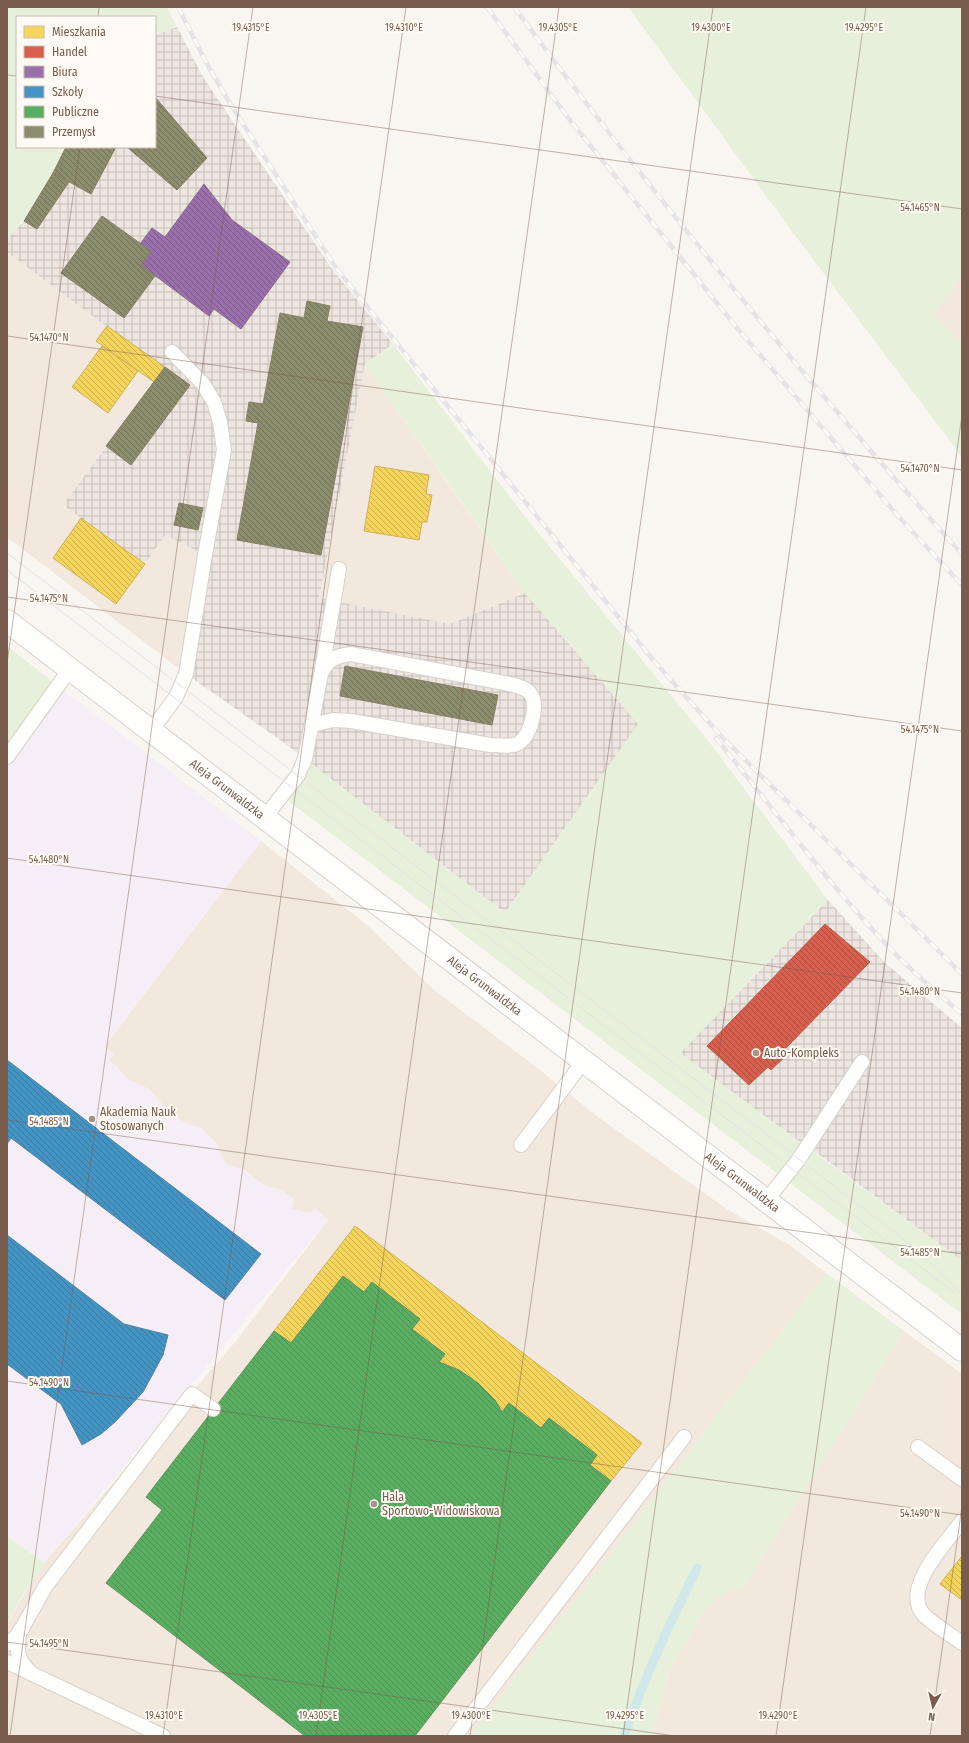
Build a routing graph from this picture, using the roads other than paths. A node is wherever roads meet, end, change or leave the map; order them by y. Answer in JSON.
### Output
{"nodes":[{"id":1,"x":172,"y":352,"type":"dead end"},
{"id":2,"x":339,"y":569,"type":"dead end"},
{"id":3,"x":7,"y":621,"type":"edge"},
{"id":4,"x":70,"y":669,"type":"junction"},
{"id":5,"x":321,"y":674,"type":"junction"},
{"id":6,"x":312,"y":725,"type":"junction"},
{"id":7,"x":151,"y":731,"type":"junction"},
{"id":8,"x":7,"y":757,"type":"edge"},
{"id":9,"x":265,"y":817,"type":"junction"},
{"id":10,"x":583,"y":1062,"type":"junction"},
{"id":11,"x":862,"y":1062,"type":"dead end"},
{"id":12,"x":521,"y":1145,"type":"dead end"},
{"id":13,"x":766,"y":1201,"type":"junction"},
{"id":14,"x":962,"y":1350,"type":"edge"},
{"id":15,"x":214,"y":1409,"type":"dead end"},
{"id":16,"x":684,"y":1437,"type":"dead end"},
{"id":17,"x":918,"y":1447,"type":"dead end"},
{"id":18,"x":962,"y":1479,"type":"edge"},
{"id":19,"x":962,"y":1521,"type":"edge"},
{"id":20,"x":20,"y":1630,"type":"junction"},
{"id":21,"x":962,"y":1643,"type":"edge"},
{"id":22,"x":7,"y":1644,"type":"edge"},
{"id":23,"x":7,"y":1662,"type":"edge"},
{"id":24,"x":32,"y":1674,"type":"junction"},
{"id":25,"x":163,"y":1736,"type":"edge"},
{"id":26,"x":454,"y":1736,"type":"edge"}],
"edges":[{"from":1,"to":7,"type":"lane"},
{"from":2,"to":5,"type":"lane"},
{"from":3,"to":4,"type":"main road","name":"Aleja Grunwaldzka"},
{"from":4,"to":7,"type":"main road","name":"Aleja Grunwaldzka"},
{"from":4,"to":8,"type":"lane"},
{"from":5,"to":6,"type":"lane"},
{"from":5,"to":6,"type":"lane"},
{"from":6,"to":9,"type":"lane"},
{"from":7,"to":9,"type":"main road","name":"Aleja Grunwaldzka"},
{"from":9,"to":10,"type":"main road","name":"Aleja Grunwaldzka"},
{"from":10,"to":12,"type":"lane"},
{"from":10,"to":13,"type":"main road","name":"Aleja Grunwaldzka"},
{"from":11,"to":13,"type":"lane"},
{"from":13,"to":14,"type":"main road","name":"Aleja Grunwaldzka"},
{"from":15,"to":20,"type":"lane"},
{"from":16,"to":26,"type":"lane"},
{"from":17,"to":18,"type":"lane"},
{"from":19,"to":21,"type":"lane"},
{"from":20,"to":22,"type":"lane"},
{"from":20,"to":24,"type":"lane"},
{"from":23,"to":24,"type":"lane"},
{"from":24,"to":25,"type":"lane"}]}
